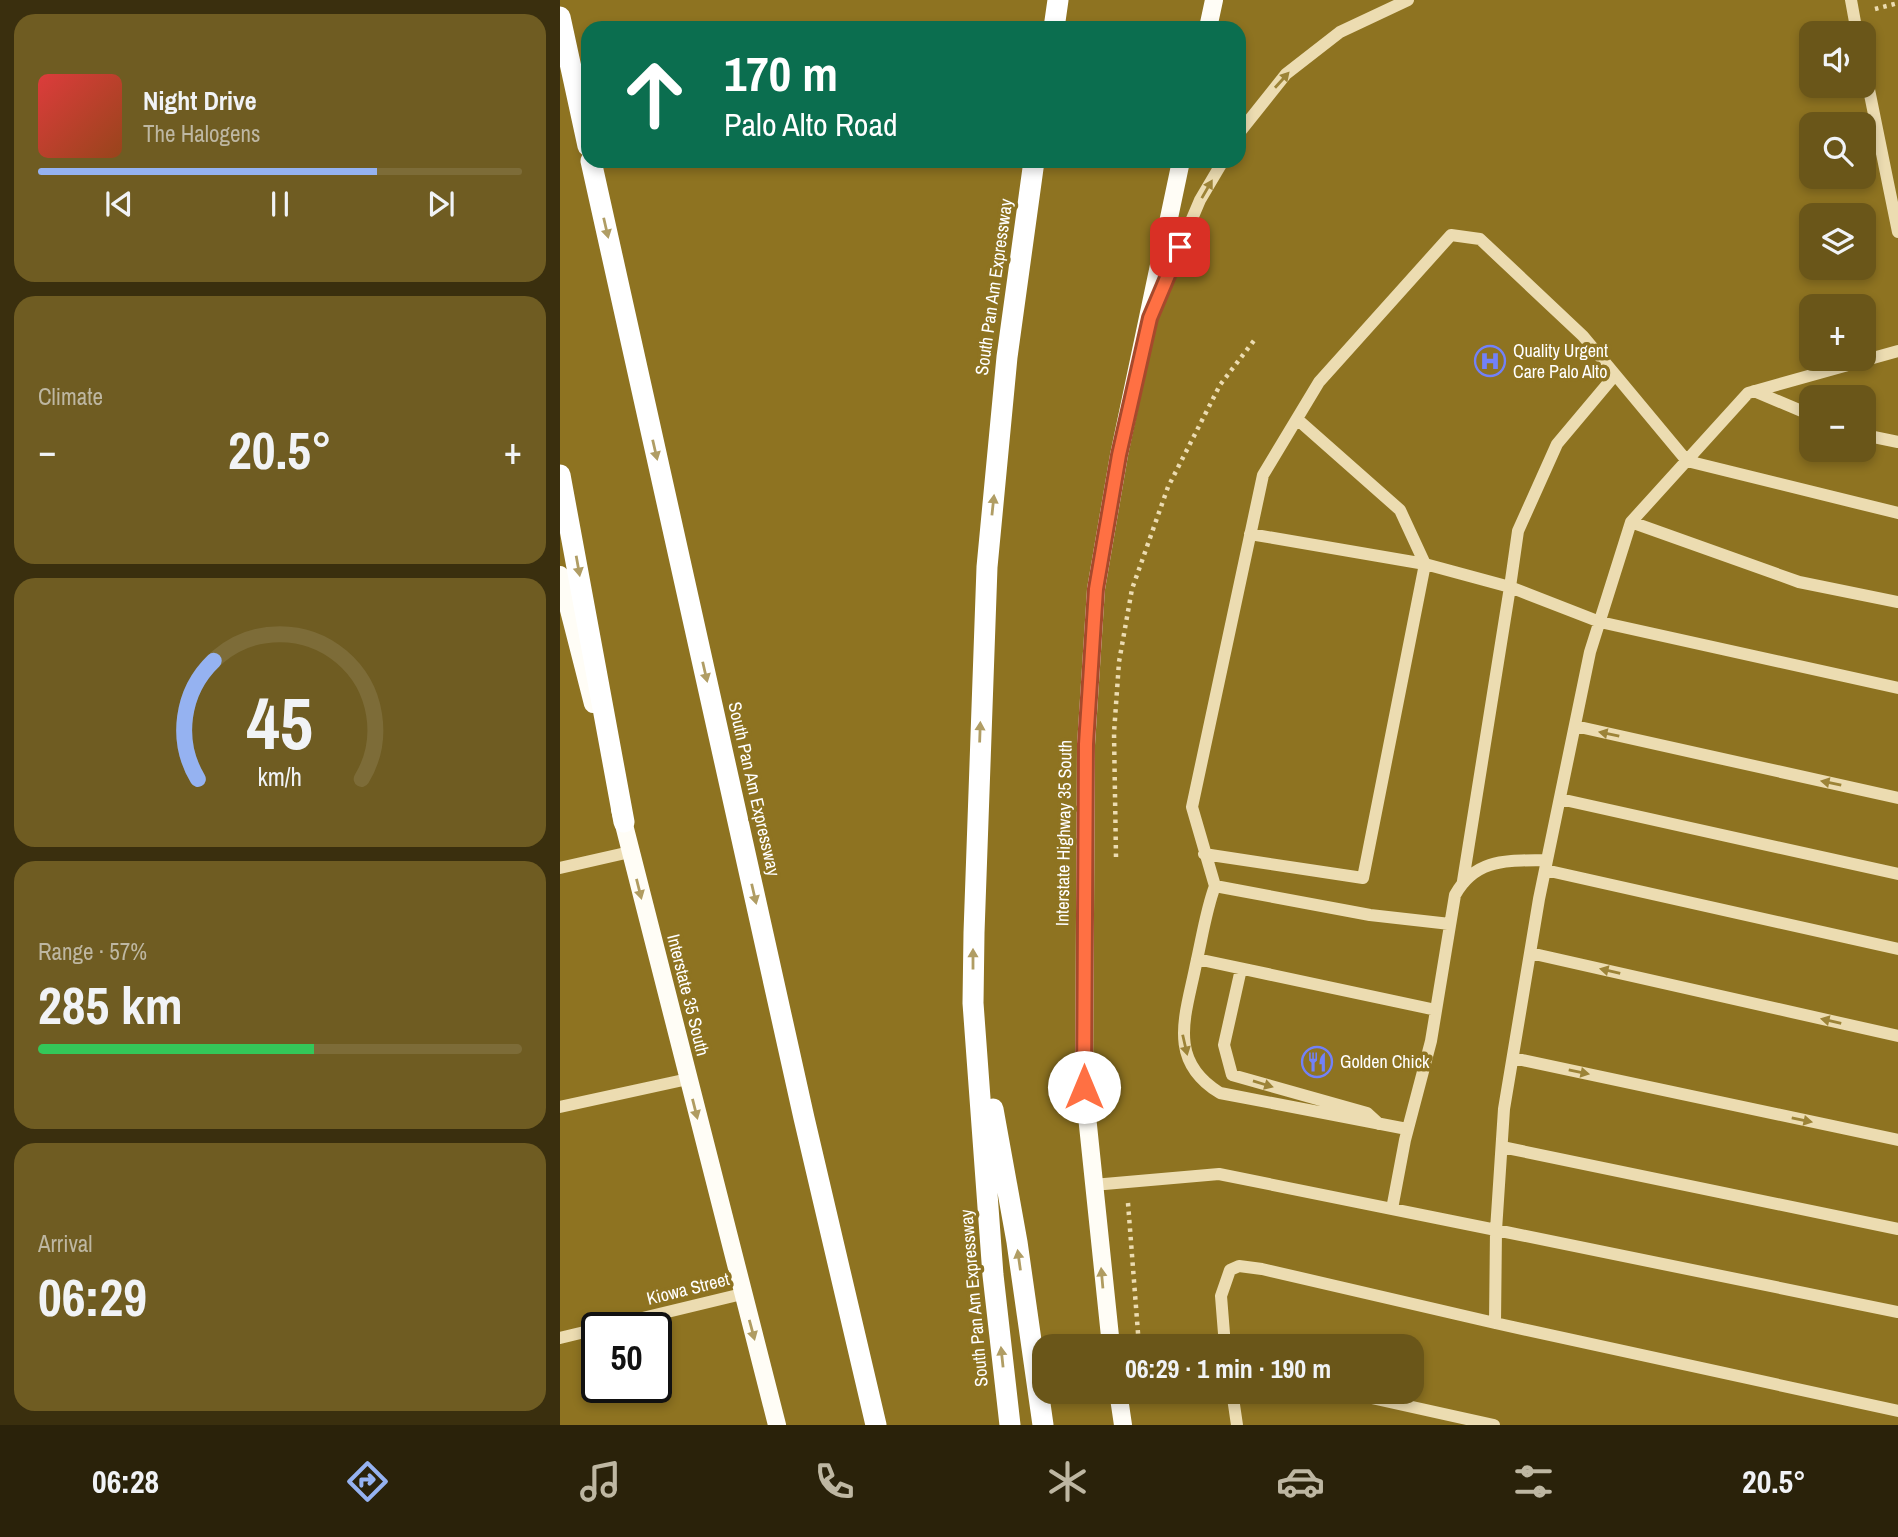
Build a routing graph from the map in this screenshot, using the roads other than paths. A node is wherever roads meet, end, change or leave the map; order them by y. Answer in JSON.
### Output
{"nodes":[{"id":1,"x":1058,"y":0,"type":"edge"},
{"id":2,"x":1214,"y":0,"type":"edge"},
{"id":3,"x":1408,"y":0,"type":"edge"},
{"id":4,"x":1850,"y":0,"type":"edge"},
{"id":5,"x":560,"y":17,"type":"edge"},
{"id":6,"x":1055,"y":21,"type":"edge"},
{"id":7,"x":1210,"y":21,"type":"edge"},
{"id":8,"x":1854,"y":21,"type":"edge"},
{"id":9,"x":1872,"y":98,"type":"edge"},
{"id":10,"x":581,"y":114,"type":"edge"},
{"id":11,"x":1246,"y":124,"type":"edge"},
{"id":12,"x":593,"y":168,"type":"edge"},
{"id":13,"x":1033,"y":168,"type":"edge"},
{"id":14,"x":1180,"y":168,"type":"edge"},
{"id":15,"x":1219,"y":168,"type":"edge"},
{"id":16,"x":1894,"y":190,"type":"edge"},
{"id":17,"x":1898,"y":232,"type":"edge"},
{"id":18,"x":1150,"y":318,"type":"junction"},
{"id":19,"x":1898,"y":351,"type":"edge"},
{"id":20,"x":1615,"y":375,"type":"junction"},
{"id":21,"x":1754,"y":391,"type":"junction"},
{"id":22,"x":1799,"y":410,"type":"edge"},
{"id":23,"x":1297,"y":419,"type":"junction"},
{"id":24,"x":1876,"y":437,"type":"edge"},
{"id":25,"x":1898,"y":442,"type":"edge"},
{"id":26,"x":1687,"y":461,"type":"junction"},
{"id":27,"x":560,"y":475,"type":"edge"},
{"id":28,"x":1898,"y":513,"type":"edge"},
{"id":29,"x":1631,"y":522,"type":"junction"},
{"id":30,"x":1250,"y":534,"type":"junction"},
{"id":31,"x":1425,"y":564,"type":"junction"},
{"id":32,"x":560,"y":575,"type":"edge"},
{"id":33,"x":1510,"y":587,"type":"junction"},
{"id":34,"x":1898,"y":602,"type":"edge"},
{"id":35,"x":1600,"y":622,"type":"junction"},
{"id":36,"x":1898,"y":688,"type":"edge"},
{"id":37,"x":1575,"y":726,"type":"junction"},
{"id":38,"x":1898,"y":798,"type":"edge"},
{"id":39,"x":1560,"y":799,"type":"junction"},
{"id":40,"x":624,"y":822,"type":"junction"},
{"id":41,"x":630,"y":852,"type":"junction"},
{"id":42,"x":1204,"y":854,"type":"junction"},
{"id":43,"x":1546,"y":865,"type":"junction"},
{"id":44,"x":560,"y":868,"type":"edge"},
{"id":45,"x":1898,"y":874,"type":"edge"},
{"id":46,"x":1463,"y":881,"type":"junction"},
{"id":47,"x":1215,"y":886,"type":"junction"},
{"id":48,"x":1450,"y":924,"type":"junction"},
{"id":49,"x":1898,"y":949,"type":"edge"},
{"id":50,"x":1530,"y":953,"type":"junction"},
{"id":51,"x":1197,"y":959,"type":"junction"},
{"id":52,"x":1241,"y":968,"type":"junction"},
{"id":53,"x":973,"y":1003,"type":"junction"},
{"id":54,"x":1436,"y":1010,"type":"junction"},
{"id":55,"x":1898,"y":1037,"type":"edge"},
{"id":56,"x":1513,"y":1058,"type":"junction"},
{"id":57,"x":688,"y":1079,"type":"junction"},
{"id":58,"x":560,"y":1107,"type":"edge"},
{"id":59,"x":1379,"y":1125,"type":"junction"},
{"id":60,"x":1407,"y":1129,"type":"junction"},
{"id":61,"x":1898,"y":1140,"type":"edge"},
{"id":62,"x":1502,"y":1147,"type":"junction"},
{"id":63,"x":1093,"y":1185,"type":"junction"},
{"id":64,"x":1392,"y":1209,"type":"junction"},
{"id":65,"x":1898,"y":1229,"type":"edge"},
{"id":66,"x":1496,"y":1230,"type":"junction"},
{"id":67,"x":742,"y":1294,"type":"junction"},
{"id":68,"x":668,"y":1312,"type":"edge"},
{"id":69,"x":1898,"y":1312,"type":"edge"},
{"id":70,"x":1495,"y":1323,"type":"junction"},
{"id":71,"x":581,"y":1333,"type":"edge"},
{"id":72,"x":1110,"y":1334,"type":"edge"},
{"id":73,"x":1224,"y":1334,"type":"edge"},
{"id":74,"x":560,"y":1338,"type":"edge"},
{"id":75,"x":1120,"y":1404,"type":"edge"},
{"id":76,"x":1234,"y":1404,"type":"edge"},
{"id":77,"x":1397,"y":1404,"type":"edge"},
{"id":78,"x":1898,"y":1410,"type":"edge"},
{"id":79,"x":777,"y":1425,"type":"edge"},
{"id":80,"x":876,"y":1425,"type":"edge"},
{"id":81,"x":1010,"y":1425,"type":"edge"},
{"id":82,"x":1043,"y":1425,"type":"edge"},
{"id":83,"x":1123,"y":1425,"type":"edge"},
{"id":84,"x":1237,"y":1425,"type":"edge"},
{"id":85,"x":1490,"y":1425,"type":"edge"}],
"edges":[{"from":1,"to":6,"type":"highway"},
{"from":2,"to":7,"type":"main road"},
{"from":11,"to":3,"type":"street","one_way":true},
{"from":4,"to":8,"type":"street"},
{"from":5,"to":10,"type":"highway"},
{"from":9,"to":16,"type":"street"},
{"from":12,"to":80,"type":"highway","name":"South Pan Am Expressway","one_way":true},
{"from":53,"to":13,"type":"highway","name":"South Pan Am Expressway","one_way":true},
{"from":14,"to":18,"type":"main road","name":"Interstate Highway 35 South"},
{"from":18,"to":15,"type":"street","one_way":true},
{"from":16,"to":17,"type":"street"},
{"from":18,"to":63,"type":"main road","name":"Interstate Highway 35 South"},
{"from":19,"to":21,"type":"street"},
{"from":20,"to":23,"type":"street"},
{"from":20,"to":26,"type":"street"},
{"from":20,"to":33,"type":"street"},
{"from":21,"to":22,"type":"street"},
{"from":21,"to":26,"type":"street"},
{"from":23,"to":30,"type":"street"},
{"from":23,"to":31,"type":"street"},
{"from":24,"to":25,"type":"street"},
{"from":26,"to":28,"type":"street"},
{"from":26,"to":29,"type":"street"},
{"from":27,"to":40,"type":"highway","one_way":true},
{"from":29,"to":34,"type":"street"},
{"from":29,"to":35,"type":"street"},
{"from":30,"to":31,"type":"street"},
{"from":30,"to":42,"type":"street"},
{"from":31,"to":33,"type":"street"},
{"from":31,"to":42,"type":"street"},
{"from":32,"to":40,"type":"main road","name":"Interstate 35 South"},
{"from":33,"to":35,"type":"street"},
{"from":33,"to":46,"type":"street"},
{"from":35,"to":36,"type":"street"},
{"from":35,"to":37,"type":"street"},
{"from":38,"to":37,"type":"street","one_way":true},
{"from":37,"to":39,"type":"street"},
{"from":39,"to":43,"type":"street"},
{"from":39,"to":45,"type":"street"},
{"from":40,"to":41,"type":"main road","name":"Interstate 35 South"},
{"from":41,"to":44,"type":"street"},
{"from":41,"to":57,"type":"main road","name":"Interstate 35 South","one_way":true},
{"from":42,"to":47,"type":"street"},
{"from":43,"to":46,"type":"street"},
{"from":43,"to":49,"type":"street"},
{"from":43,"to":50,"type":"street"},
{"from":46,"to":48,"type":"street"},
{"from":47,"to":48,"type":"street"},
{"from":47,"to":51,"type":"street"},
{"from":48,"to":54,"type":"street"},
{"from":55,"to":50,"type":"street","one_way":true},
{"from":50,"to":56,"type":"street"},
{"from":51,"to":52,"type":"street"},
{"from":51,"to":59,"type":"street","one_way":true},
{"from":52,"to":54,"type":"street"},
{"from":52,"to":59,"type":"street","one_way":true},
{"from":81,"to":53,"type":"highway","name":"South Pan Am Expressway","one_way":true},
{"from":82,"to":53,"type":"highway","one_way":true},
{"from":54,"to":60,"type":"street"},
{"from":56,"to":61,"type":"street","one_way":true},
{"from":56,"to":62,"type":"street"},
{"from":57,"to":58,"type":"street"},
{"from":57,"to":67,"type":"main road","name":"Interstate 35 South","one_way":true},
{"from":59,"to":60,"type":"street"},
{"from":60,"to":64,"type":"street"},
{"from":62,"to":65,"type":"street"},
{"from":62,"to":66,"type":"street"},
{"from":63,"to":64,"type":"street"},
{"from":72,"to":63,"type":"main road","name":"Interstate Highway 35 South","one_way":true},
{"from":64,"to":66,"type":"street"},
{"from":66,"to":69,"type":"street"},
{"from":66,"to":70,"type":"street"},
{"from":67,"to":68,"type":"street","name":"Kiowa Street"},
{"from":67,"to":79,"type":"main road","name":"Interstate 35 South","one_way":true},
{"from":70,"to":73,"type":"street"},
{"from":70,"to":78,"type":"street"},
{"from":71,"to":74,"type":"street","name":"Kiowa Street"},
{"from":75,"to":83,"type":"main road"},
{"from":76,"to":84,"type":"street"},
{"from":77,"to":85,"type":"street"}]}
